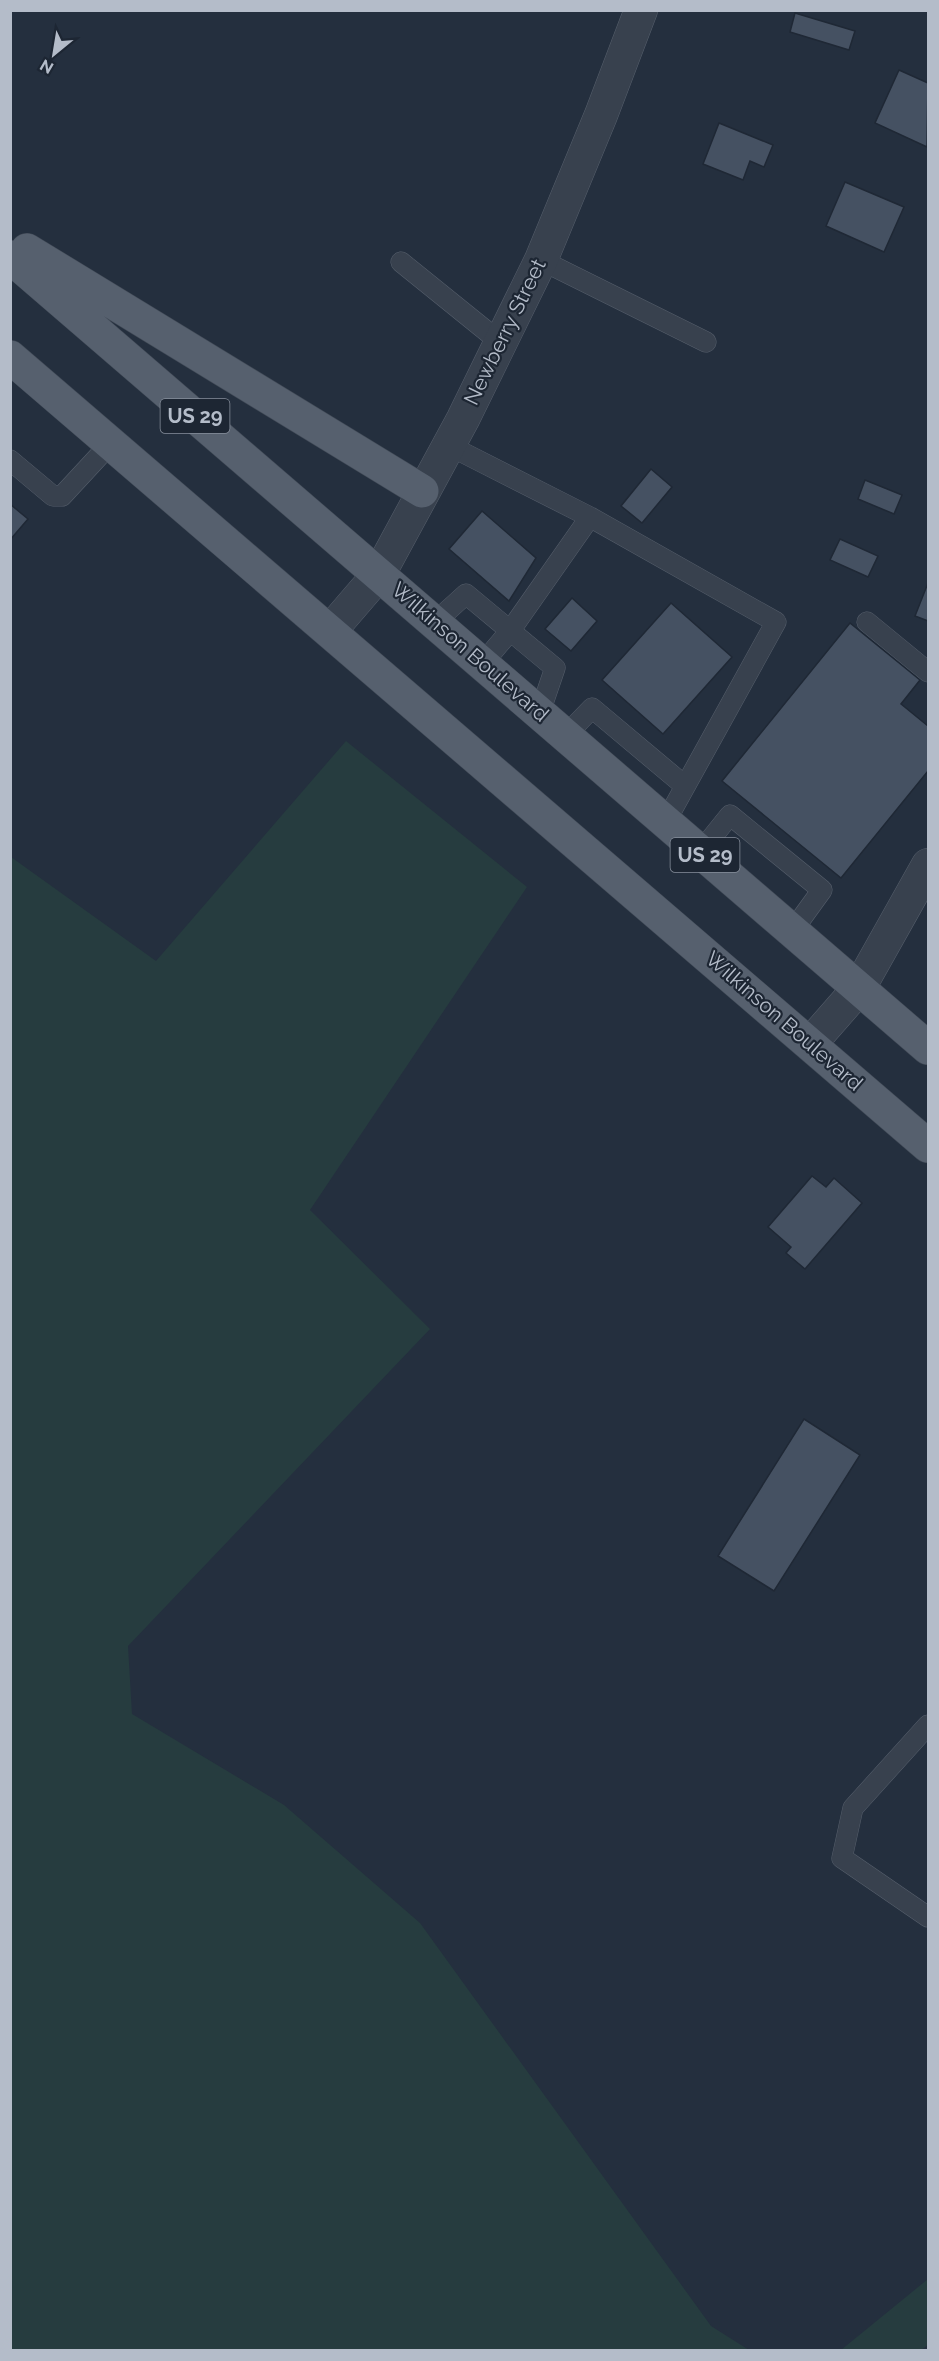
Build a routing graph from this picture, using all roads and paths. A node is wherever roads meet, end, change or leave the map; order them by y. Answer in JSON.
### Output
{"nodes":[{"id":1,"x":641,"y":10,"type":"edge"},
{"id":2,"x":10,"y":240,"type":"edge"},
{"id":3,"x":10,"y":257,"type":"edge"},
{"id":4,"x":541,"y":260,"type":"junction"},
{"id":5,"x":401,"y":262,"type":"dead end"},
{"id":6,"x":501,"y":342,"type":"junction"},
{"id":7,"x":706,"y":342,"type":"dead end"},
{"id":8,"x":14,"y":366,"type":"edge"},
{"id":9,"x":111,"y":443,"type":"junction"},
{"id":10,"x":448,"y":445,"type":"junction"},
{"id":11,"x":10,"y":460,"type":"edge"},
{"id":12,"x":422,"y":491,"type":"junction"},
{"id":13,"x":590,"y":517,"type":"junction"},
{"id":14,"x":379,"y":574,"type":"junction"},
{"id":15,"x":435,"y":621,"type":"junction"},
{"id":16,"x":867,"y":622,"type":"dead end"},
{"id":17,"x":330,"y":631,"type":"junction"},
{"id":18,"x":510,"y":631,"type":"junction"},
{"id":19,"x":483,"y":663,"type":"junction"},
{"id":20,"x":928,"y":672,"type":"edge"},
{"id":21,"x":540,"y":712,"type":"junction"},
{"id":22,"x":566,"y":735,"type":"junction"},
{"id":23,"x":686,"y":786,"type":"junction"},
{"id":24,"x":666,"y":821,"type":"junction"},
{"id":25,"x":701,"y":851,"type":"junction"},
{"id":26,"x":926,"y":877,"type":"edge"},
{"id":27,"x":793,"y":930,"type":"junction"},
{"id":28,"x":859,"y":988,"type":"junction"},
{"id":29,"x":810,"y":1044,"type":"junction"},
{"id":30,"x":928,"y":1048,"type":"edge"},
{"id":31,"x":928,"y":1146,"type":"edge"},
{"id":32,"x":928,"y":1725,"type":"edge"},
{"id":33,"x":928,"y":1917,"type":"edge"}],
"edges":[{"from":1,"to":4,"type":"street","name":"Newberry Street"},
{"from":2,"to":12,"type":"main road"},
{"from":3,"to":14,"type":"main road","name":"Wilkinson Boulevard","number":"US 29"},
{"from":4,"to":6,"type":"street","name":"Newberry Street"},
{"from":4,"to":7,"type":"lane"},
{"from":5,"to":6,"type":"lane"},
{"from":6,"to":10,"type":"street","name":"Newberry Street"},
{"from":8,"to":9,"type":"main road","name":"Wilkinson Boulevard"},
{"from":9,"to":11,"type":"lane"},
{"from":9,"to":17,"type":"main road","name":"Wilkinson Boulevard"},
{"from":10,"to":12,"type":"street","name":"Newberry Street"},
{"from":10,"to":13,"type":"lane"},
{"from":12,"to":14,"type":"street","name":"Newberry Street"},
{"from":13,"to":18,"type":"lane"},
{"from":13,"to":23,"type":"lane"},
{"from":14,"to":15,"type":"main road","name":"Wilkinson Boulevard","number":"US 29"},
{"from":14,"to":17,"type":"street","name":"Newberry Street"},
{"from":15,"to":18,"type":"lane"},
{"from":15,"to":19,"type":"main road","name":"Wilkinson Boulevard","number":"US 29"},
{"from":16,"to":20,"type":"lane"},
{"from":17,"to":29,"type":"main road","name":"Wilkinson Boulevard"},
{"from":18,"to":19,"type":"lane"},
{"from":18,"to":21,"type":"lane"},
{"from":19,"to":21,"type":"main road","name":"Wilkinson Boulevard","number":"US 29"},
{"from":21,"to":22,"type":"main road","name":"Wilkinson Boulevard","number":"US 29"},
{"from":22,"to":23,"type":"lane"},
{"from":22,"to":24,"type":"main road","name":"Wilkinson Boulevard","number":"US 29"},
{"from":23,"to":24,"type":"lane"},
{"from":24,"to":25,"type":"main road","name":"Wilkinson Boulevard","number":"US 29"},
{"from":25,"to":27,"type":"main road","name":"Wilkinson Boulevard","number":"US 29"},
{"from":25,"to":27,"type":"lane"},
{"from":26,"to":28,"type":"street"},
{"from":27,"to":28,"type":"main road","name":"Wilkinson Boulevard","number":"US 29"},
{"from":28,"to":29,"type":"street"},
{"from":28,"to":30,"type":"main road","name":"Wilkinson Boulevard","number":"US 29"},
{"from":29,"to":31,"type":"main road","name":"Wilkinson Boulevard"},
{"from":32,"to":33,"type":"lane"}]}
